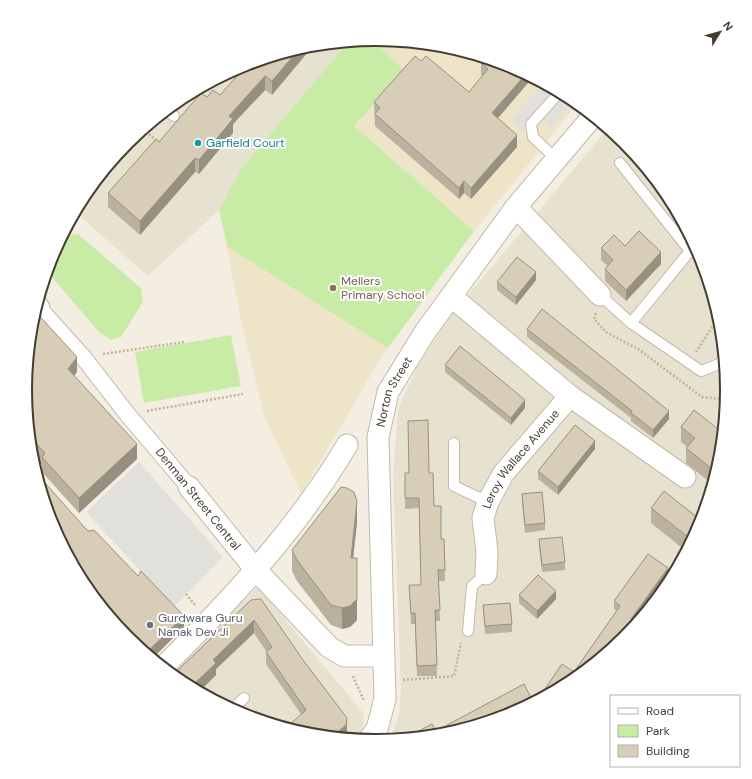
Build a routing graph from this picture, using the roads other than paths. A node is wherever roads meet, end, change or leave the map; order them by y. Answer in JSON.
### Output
{"nodes":[{"id":1,"x":556,"y":97,"type":"edge"},
{"id":2,"x":589,"y":120,"type":"edge"},
{"id":3,"x":556,"y":159,"type":"junction"},
{"id":4,"x":620,"y":163,"type":"dead end"},
{"id":5,"x":516,"y":207,"type":"junction"},
{"id":6,"x":687,"y":243,"type":"edge"},
{"id":7,"x":691,"y":250,"type":"edge"},
{"id":8,"x":600,"y":295,"type":"joint"},
{"id":9,"x":452,"y":297,"type":"junction"},
{"id":10,"x":42,"y":310,"type":"edge"},
{"id":11,"x":631,"y":323,"type":"junction"},
{"id":12,"x":719,"y":364,"type":"edge"},
{"id":13,"x":570,"y":396,"type":"junction"},
{"id":14,"x":454,"y":443,"type":"dead end"},
{"id":15,"x":347,"y":445,"type":"dead end"},
{"id":16,"x":685,"y":477,"type":"dead end"},
{"id":17,"x":189,"y":487,"type":"joint"},
{"id":18,"x":488,"y":502,"type":"junction"},
{"id":19,"x":255,"y":568,"type":"junction"},
{"id":20,"x":486,"y":574,"type":"joint"},
{"id":21,"x":468,"y":631,"type":"road end"},
{"id":22,"x":383,"y":656,"type":"junction"},
{"id":23,"x":168,"y":662,"type":"edge"},
{"id":24,"x":244,"y":698,"type":"dead end"},
{"id":25,"x":238,"y":704,"type":"edge"},
{"id":26,"x":373,"y":734,"type":"edge"}],
"edges":[{"from":1,"to":3,"type":"lane"},
{"from":2,"to":3,"type":"street","name":"Norton Street"},
{"from":3,"to":5,"type":"street","name":"Norton Street"},
{"from":4,"to":6,"type":"lane"},
{"from":5,"to":8,"type":"street"},
{"from":5,"to":9,"type":"street","name":"Norton Street"},
{"from":7,"to":11,"type":"lane"},
{"from":8,"to":11,"type":"lane"},
{"from":9,"to":13,"type":"street"},
{"from":9,"to":22,"type":"street","name":"Norton Street"},
{"from":10,"to":17,"type":"street","name":"Denman Street Central"},
{"from":11,"to":12,"type":"lane"},
{"from":13,"to":16,"type":"street"},
{"from":13,"to":18,"type":"street","name":"Leroy Wallace Avenue"},
{"from":14,"to":18,"type":"lane"},
{"from":15,"to":19,"type":"street"},
{"from":17,"to":19,"type":"street","name":"Denman Street Central"},
{"from":18,"to":20,"type":"street","name":"Leroy Wallace Avenue"},
{"from":19,"to":22,"type":"street","name":"Denman Street Central"},
{"from":19,"to":23,"type":"street"},
{"from":20,"to":21,"type":"lane"},
{"from":22,"to":26,"type":"street","name":"Norton Street"},
{"from":24,"to":25,"type":"lane"}]}
